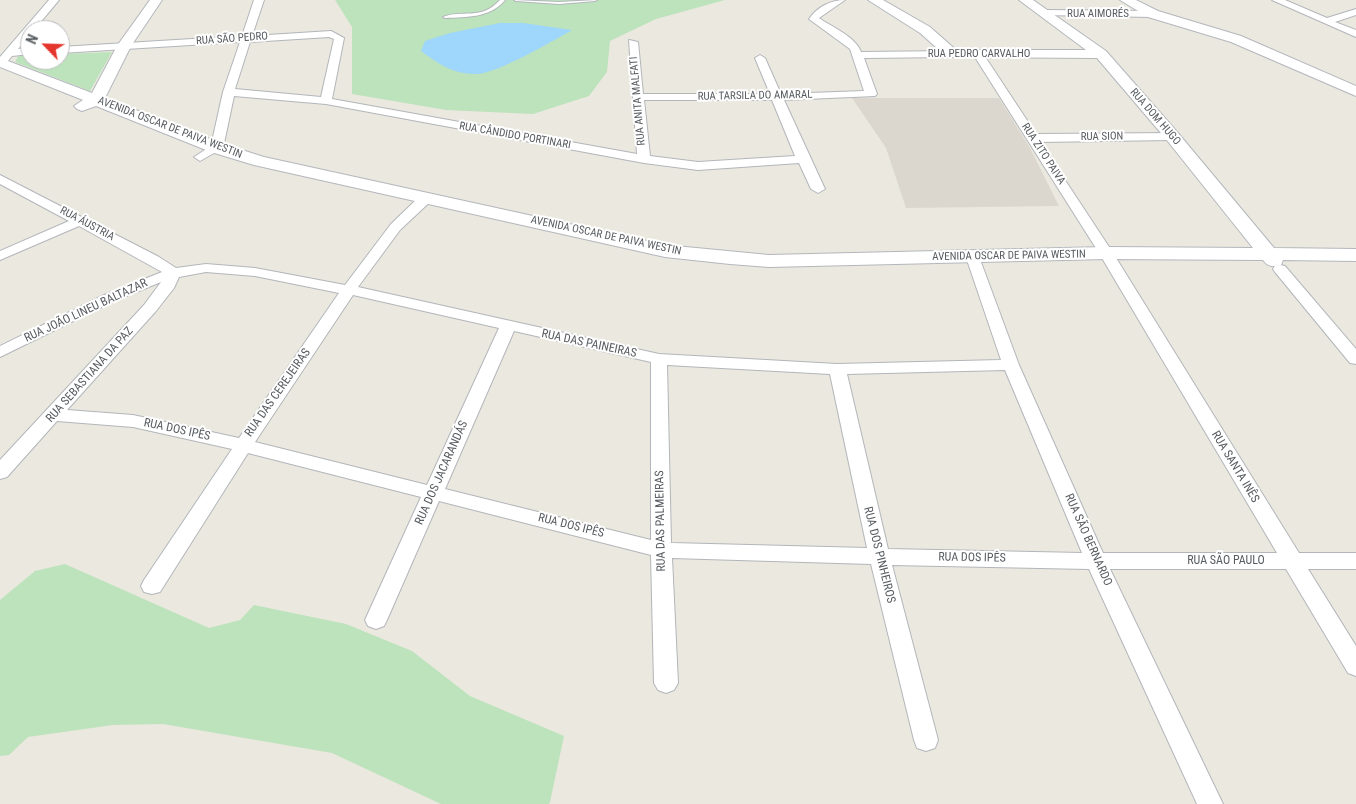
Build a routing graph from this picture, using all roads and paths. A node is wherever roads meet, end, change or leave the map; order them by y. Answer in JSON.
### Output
{"nodes":[{"id":1,"x":54,"y":0,"type":"edge"},
{"id":2,"x":156,"y":0,"type":"edge"},
{"id":3,"x":259,"y":0,"type":"edge"},
{"id":4,"x":503,"y":0,"type":"edge"},
{"id":5,"x":516,"y":0,"type":"edge"},
{"id":6,"x":595,"y":0,"type":"edge"},
{"id":7,"x":840,"y":0,"type":"edge"},
{"id":8,"x":874,"y":0,"type":"edge"},
{"id":9,"x":1025,"y":0,"type":"edge"},
{"id":10,"x":1126,"y":0,"type":"edge"},
{"id":11,"x":1277,"y":0,"type":"edge"},
{"id":12,"x":1356,"y":12,"type":"edge"},
{"id":13,"x":1044,"y":13,"type":"junction"},
{"id":14,"x":1153,"y":14,"type":"junction"},
{"id":15,"x":446,"y":17,"type":"dead end"},
{"id":16,"x":1328,"y":21,"type":"junction"},
{"id":17,"x":1356,"y":34,"type":"edge"},
{"id":18,"x":245,"y":38,"type":"junction"},
{"id":19,"x":633,"y":42,"type":"dead end"},
{"id":20,"x":124,"y":46,"type":"junction"},
{"id":21,"x":70,"y":49,"type":"edge"},
{"id":22,"x":952,"y":54,"type":"junction"},
{"id":23,"x":978,"y":54,"type":"junction"},
{"id":24,"x":1101,"y":54,"type":"junction"},
{"id":25,"x":858,"y":55,"type":"junction"},
{"id":26,"x":20,"y":56,"type":"edge"},
{"id":27,"x":760,"y":58,"type":"dead end"},
{"id":28,"x":4,"y":65,"type":"edge"},
{"id":29,"x":1356,"y":91,"type":"edge"},
{"id":30,"x":229,"y":92,"type":"junction"},
{"id":31,"x":638,"y":97,"type":"junction"},
{"id":32,"x":777,"y":97,"type":"junction"},
{"id":33,"x":326,"y":101,"type":"junction"},
{"id":34,"x":87,"y":104,"type":"junction"},
{"id":35,"x":1172,"y":136,"type":"junction"},
{"id":36,"x":1033,"y":138,"type":"junction"},
{"id":37,"x":217,"y":148,"type":"junction"},
{"id":38,"x":200,"y":157,"type":"junction"},
{"id":39,"x":644,"y":159,"type":"junction"},
{"id":40,"x":803,"y":159,"type":"junction"},
{"id":41,"x":0,"y":179,"type":"edge"},
{"id":42,"x":818,"y":189,"type":"dead end"},
{"id":43,"x":420,"y":202,"type":"junction"},
{"id":44,"x":80,"y":221,"type":"junction"},
{"id":45,"x":1267,"y":253,"type":"junction"},
{"id":46,"x":1356,"y":255,"type":"edge"},
{"id":47,"x":0,"y":256,"type":"edge"},
{"id":48,"x":1111,"y":260,"type":"junction"},
{"id":49,"x":975,"y":264,"type":"junction"},
{"id":50,"x":1356,"y":268,"type":"edge"},
{"id":51,"x":1280,"y":269,"type":"junction"},
{"id":52,"x":173,"y":273,"type":"junction"},
{"id":53,"x":349,"y":290,"type":"junction"},
{"id":54,"x":508,"y":326,"type":"junction"},
{"id":55,"x":0,"y":352,"type":"edge"},
{"id":56,"x":659,"y":359,"type":"junction"},
{"id":57,"x":1356,"y":359,"type":"edge"},
{"id":58,"x":1011,"y":365,"type":"junction"},
{"id":59,"x":837,"y":369,"type":"junction"},
{"id":60,"x":55,"y":414,"type":"junction"},
{"id":61,"x":242,"y":445,"type":"junction"},
{"id":62,"x":0,"y":472,"type":"edge"},
{"id":63,"x":434,"y":492,"type":"junction"},
{"id":64,"x":661,"y":550,"type":"junction"},
{"id":65,"x":879,"y":556,"type":"junction"},
{"id":66,"x":1096,"y":561,"type":"junction"},
{"id":67,"x":1292,"y":561,"type":"junction"},
{"id":68,"x":1356,"y":561,"type":"edge"},
{"id":69,"x":152,"y":586,"type":"dead end"},
{"id":70,"x":376,"y":620,"type":"dead end"},
{"id":71,"x":1356,"y":666,"type":"edge"},
{"id":72,"x":666,"y":683,"type":"dead end"},
{"id":73,"x":926,"y":740,"type":"dead end"},
{"id":74,"x":1210,"y":804,"type":"edge"}],
"edges":[{"from":1,"to":28,"type":"street"},
{"from":2,"to":20,"type":"street"},
{"from":3,"to":18,"type":"street"},
{"from":4,"to":15,"type":"lane"},
{"from":5,"to":6,"type":"lane"},
{"from":7,"to":25,"type":"street"},
{"from":8,"to":22,"type":"street"},
{"from":9,"to":13,"type":"street","name":"RUA DOM HUGO"},
{"from":10,"to":14,"type":"street"},
{"from":11,"to":16,"type":"street"},
{"from":12,"to":16,"type":"street"},
{"from":13,"to":14,"type":"street","name":"RUA AIMORÉS"},
{"from":13,"to":24,"type":"street","name":"RUA DOM HUGO"},
{"from":14,"to":29,"type":"street"},
{"from":16,"to":17,"type":"street"},
{"from":18,"to":20,"type":"street","name":"RUA SÃO PEDRO"},
{"from":18,"to":30,"type":"street"},
{"from":18,"to":33,"type":"street","name":"RUA SÃO PEDRO"},
{"from":19,"to":31,"type":"street","name":"RUA ANITA MALFATI"},
{"from":20,"to":21,"type":"street","name":"RUA SÃO PEDRO"},
{"from":20,"to":34,"type":"street"},
{"from":22,"to":23,"type":"street","name":"RUA PEDRO CARVALHO"},
{"from":22,"to":25,"type":"street","name":"RUA PEDRO CARVALHO"},
{"from":23,"to":24,"type":"street","name":"RUA PEDRO CARVALHO"},
{"from":23,"to":36,"type":"street","name":"RUA ZITO PAIVA"},
{"from":24,"to":35,"type":"street","name":"RUA DOM HUGO"},
{"from":25,"to":32,"type":"street","name":"RUA TARSILA DO AMARAL"},
{"from":26,"to":28,"type":"street"},
{"from":27,"to":32,"type":"street"},
{"from":28,"to":34,"type":"street","name":"AVENIDA OSCAR DE PAIVA WESTIN"},
{"from":30,"to":33,"type":"street","name":"RUA CÂNDIDO PORTINARI"},
{"from":30,"to":37,"type":"street"},
{"from":31,"to":32,"type":"street","name":"RUA TARSILA DO AMARAL"},
{"from":31,"to":39,"type":"street","name":"RUA ANITA MALFATI"},
{"from":32,"to":40,"type":"street"},
{"from":33,"to":39,"type":"street","name":"RUA CÂNDIDO PORTINARI"},
{"from":34,"to":37,"type":"street","name":"AVENIDA OSCAR DE PAIVA WESTIN"},
{"from":34,"to":38,"type":"street","name":"AVENIDA OSCAR DE PAIVA WESTIN"},
{"from":35,"to":36,"type":"street","name":"RUA SION"},
{"from":35,"to":45,"type":"street","name":"RUA DOM HUGO"},
{"from":36,"to":48,"type":"street","name":"RUA ZITO PAIVA"},
{"from":37,"to":38,"type":"street"},
{"from":37,"to":43,"type":"street","name":"AVENIDA OSCAR DE PAIVA WESTIN"},
{"from":38,"to":43,"type":"street","name":"AVENIDA OSCAR DE PAIVA WESTIN"},
{"from":39,"to":40,"type":"street","name":"RUA CÂNDIDO PORTINARI"},
{"from":40,"to":42,"type":"street"},
{"from":41,"to":44,"type":"street","name":"RUA ÁUSTRIA"},
{"from":43,"to":49,"type":"street","name":"AVENIDA OSCAR DE PAIVA WESTIN"},
{"from":43,"to":53,"type":"street","name":"RUA DAS CEREJEIRAS"},
{"from":44,"to":47,"type":"street"},
{"from":44,"to":52,"type":"street","name":"RUA ÁUSTRIA"},
{"from":45,"to":46,"type":"street","name":"AVENIDA OSCAR DE PAIVA WESTIN"},
{"from":45,"to":48,"type":"street","name":"AVENIDA OSCAR DE PAIVA WESTIN"},
{"from":45,"to":51,"type":"street","name":"RUA DOM HUGO"},
{"from":48,"to":49,"type":"street","name":"AVENIDA OSCAR DE PAIVA WESTIN"},
{"from":48,"to":51,"type":"street","name":"AVENIDA OSCAR DE PAIVA WESTIN"},
{"from":48,"to":67,"type":"street","name":"RUA SANTA INÊS"},
{"from":49,"to":58,"type":"street","name":"RUA SÃO BERNARDO"},
{"from":50,"to":51,"type":"street","name":"AVENIDA OSCAR DE PAIVA WESTIN"},
{"from":51,"to":57,"type":"street"},
{"from":52,"to":53,"type":"street","name":"RUA DAS PAINEIRAS"},
{"from":52,"to":55,"type":"street","name":"RUA JOÃO LINEU BALTAZAR"},
{"from":52,"to":60,"type":"street","name":"RUA SEBASTIANA DA PAZ"},
{"from":53,"to":54,"type":"street","name":"RUA DAS PAINEIRAS"},
{"from":53,"to":61,"type":"street","name":"RUA DAS CEREJEIRAS"},
{"from":54,"to":56,"type":"street","name":"RUA DAS PAINEIRAS"},
{"from":54,"to":63,"type":"street","name":"RUA DOS JACARANDÁS"},
{"from":56,"to":59,"type":"street","name":"RUA DAS PAINEIRAS"},
{"from":56,"to":64,"type":"street","name":"RUA DAS PALMEIRAS"},
{"from":58,"to":59,"type":"street","name":"RUA DAS PAINEIRAS"},
{"from":58,"to":66,"type":"street","name":"RUA SÃO BERNARDO"},
{"from":59,"to":65,"type":"street","name":"RUA DOS PINHEIROS"},
{"from":60,"to":61,"type":"street","name":"RUA DOS IPÊS"},
{"from":60,"to":62,"type":"street","name":"RUA SEBASTIANA DA PAZ"},
{"from":61,"to":63,"type":"street","name":"RUA DOS IPÊS"},
{"from":61,"to":69,"type":"street","name":"RUA DAS CEREJEIRAS"},
{"from":63,"to":64,"type":"street","name":"RUA DOS IPÊS"},
{"from":63,"to":70,"type":"street","name":"RUA DOS JACARANDÁS"},
{"from":64,"to":65,"type":"street","name":"RUA DOS IPÊS"},
{"from":64,"to":72,"type":"street","name":"RUA DAS PALMEIRAS"},
{"from":65,"to":66,"type":"street","name":"RUA DOS IPÊS"},
{"from":65,"to":73,"type":"street","name":"RUA DOS PINHEIROS"},
{"from":66,"to":67,"type":"street","name":"RUA SÃO PAULO"},
{"from":66,"to":74,"type":"street","name":"RUA SÃO BERNARDO"},
{"from":67,"to":68,"type":"street","name":"RUA SÃO PAULO"},
{"from":67,"to":71,"type":"street","name":"RUA SANTA INÊS"}]}
